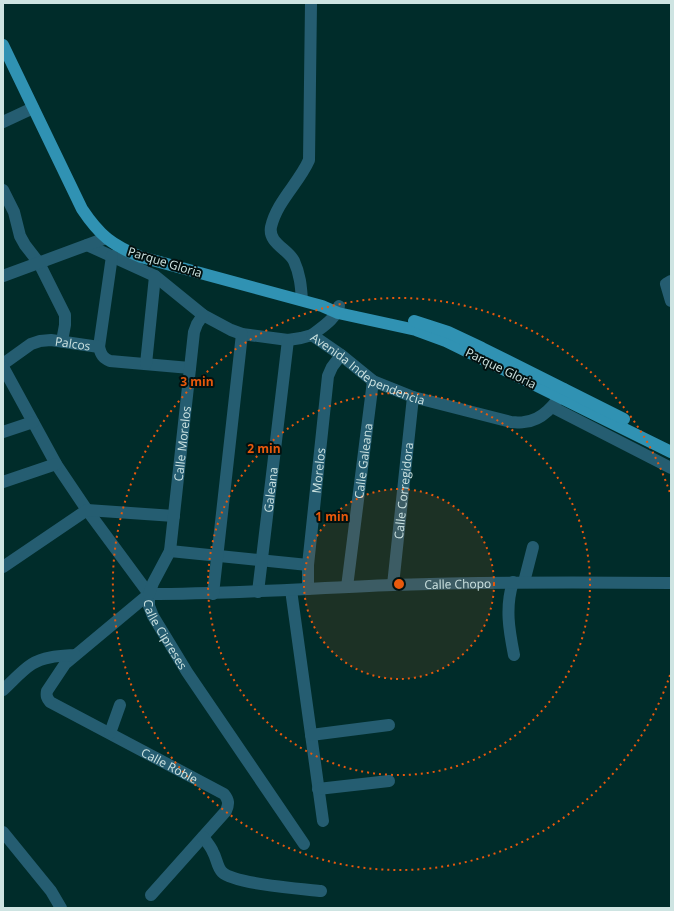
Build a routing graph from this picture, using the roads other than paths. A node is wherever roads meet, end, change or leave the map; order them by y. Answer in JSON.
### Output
{"nodes":[{"id":1,"x":311,"y":3,"type":"edge"},
{"id":2,"x":3,"y":45,"type":"edge"},
{"id":3,"x":33,"y":108,"type":"junction"},
{"id":4,"x":3,"y":122,"type":"edge"},
{"id":5,"x":3,"y":190,"type":"edge"},
{"id":6,"x":106,"y":238,"type":"junction"},
{"id":7,"x":87,"y":245,"type":"junction"},
{"id":8,"x":112,"y":256,"type":"junction"},
{"id":9,"x":39,"y":263,"type":"junction"},
{"id":10,"x":3,"y":276,"type":"edge"},
{"id":11,"x":155,"y":276,"type":"junction"},
{"id":12,"x":668,"y":283,"type":"edge"},
{"id":13,"x":302,"y":300,"type":"junction"},
{"id":14,"x":671,"y":302,"type":"edge"},
{"id":15,"x":338,"y":310,"type":"junction"},
{"id":16,"x":203,"y":315,"type":"junction"},
{"id":17,"x":242,"y":334,"type":"junction"},
{"id":18,"x":312,"y":335,"type":"junction"},
{"id":19,"x":288,"y":340,"type":"junction"},
{"id":20,"x":62,"y":341,"type":"junction"},
{"id":21,"x":100,"y":347,"type":"junction"},
{"id":22,"x":341,"y":355,"type":"junction"},
{"id":23,"x":146,"y":364,"type":"junction"},
{"id":24,"x":3,"y":365,"type":"edge"},
{"id":25,"x":190,"y":368,"type":"junction"},
{"id":26,"x":373,"y":381,"type":"junction"},
{"id":27,"x":562,"y":393,"type":"junction"},
{"id":28,"x":413,"y":397,"type":"junction"},
{"id":29,"x":552,"y":407,"type":"junction"},
{"id":30,"x":33,"y":422,"type":"junction"},
{"id":31,"x":3,"y":432,"type":"edge"},
{"id":32,"x":671,"y":443,"type":"edge"},
{"id":33,"x":671,"y":452,"type":"edge"},
{"id":34,"x":56,"y":464,"type":"junction"},
{"id":35,"x":671,"y":468,"type":"edge"},
{"id":36,"x":3,"y":482,"type":"edge"},
{"id":37,"x":87,"y":510,"type":"junction"},
{"id":38,"x":174,"y":516,"type":"junction"},
{"id":39,"x":533,"y":547,"type":"dead end"},
{"id":40,"x":170,"y":551,"type":"junction"},
{"id":41,"x":216,"y":556,"type":"junction"},
{"id":42,"x":261,"y":561,"type":"junction"},
{"id":43,"x":308,"y":565,"type":"junction"},
{"id":44,"x":3,"y":567,"type":"edge"},
{"id":45,"x":518,"y":582,"type":"junction"},
{"id":46,"x":671,"y":583,"type":"edge"},
{"id":47,"x":393,"y":585,"type":"junction"},
{"id":48,"x":347,"y":588,"type":"junction"},
{"id":49,"x":308,"y":589,"type":"junction"},
{"id":50,"x":291,"y":590,"type":"junction"},
{"id":51,"x":258,"y":592,"type":"junction"},
{"id":52,"x":149,"y":594,"type":"junction"},
{"id":53,"x":213,"y":594,"type":"junction"},
{"id":54,"x":75,"y":655,"type":"junction"},
{"id":55,"x":514,"y":655,"type":"dead end"},
{"id":56,"x":3,"y":690,"type":"edge"},
{"id":57,"x":120,"y":705,"type":"dead end"},
{"id":58,"x":389,"y":725,"type":"dead end"},
{"id":59,"x":110,"y":733,"type":"junction"},
{"id":60,"x":311,"y":735,"type":"junction"},
{"id":61,"x":389,"y":781,"type":"dead end"},
{"id":62,"x":318,"y":789,"type":"junction"},
{"id":63,"x":323,"y":821,"type":"dead end"},
{"id":64,"x":3,"y":832,"type":"edge"},
{"id":65,"x":203,"y":837,"type":"junction"},
{"id":66,"x":304,"y":844,"type":"dead end"},
{"id":67,"x":321,"y":891,"type":"dead end"},
{"id":68,"x":151,"y":895,"type":"dead end"},
{"id":69,"x":61,"y":908,"type":"edge"}],
"edges":[{"from":1,"to":13,"type":"street"},
{"from":2,"to":3,"type":"main road","name":"Parque Gloria"},
{"from":3,"to":4,"type":"street"},
{"from":3,"to":6,"type":"main road","name":"Parque Gloria"},
{"from":5,"to":9,"type":"street"},
{"from":6,"to":7,"type":"street"},
{"from":6,"to":13,"type":"main road","name":"Parque Gloria"},
{"from":7,"to":8,"type":"street","name":"Avenida Independencia"},
{"from":7,"to":9,"type":"street"},
{"from":8,"to":11,"type":"street","name":"Avenida Independencia"},
{"from":8,"to":21,"type":"street"},
{"from":9,"to":10,"type":"street"},
{"from":9,"to":20,"type":"street"},
{"from":11,"to":16,"type":"street","name":"Avenida Independencia"},
{"from":11,"to":23,"type":"street"},
{"from":12,"to":14,"type":"street"},
{"from":13,"to":15,"type":"main road","name":"Parque Gloria"},
{"from":15,"to":18,"type":"street"},
{"from":15,"to":27,"type":"main road","name":"Parque Gloria"},
{"from":16,"to":17,"type":"street","name":"Avenida Independencia"},
{"from":16,"to":25,"type":"street","name":"Calle Morelos"},
{"from":17,"to":19,"type":"street","name":"Avenida Independencia"},
{"from":17,"to":41,"type":"street"},
{"from":18,"to":19,"type":"street","name":"Avenida Independencia"},
{"from":18,"to":22,"type":"street","name":"Avenida Independencia"},
{"from":19,"to":42,"type":"street","name":"Galeana"},
{"from":20,"to":21,"type":"street","name":"Palcos"},
{"from":20,"to":24,"type":"street","name":"Palcos"},
{"from":21,"to":23,"type":"street","name":"Palcos"},
{"from":22,"to":26,"type":"street","name":"Avenida Independencia"},
{"from":22,"to":43,"type":"street","name":"Morelos"},
{"from":23,"to":25,"type":"street","name":"Palcos"},
{"from":24,"to":30,"type":"street","name":"Calle Cipreses"},
{"from":25,"to":38,"type":"street","name":"Calle Morelos"},
{"from":26,"to":28,"type":"street","name":"Avenida Independencia"},
{"from":26,"to":48,"type":"street","name":"Calle Galeana"},
{"from":27,"to":29,"type":"street","name":"Avenida Independencia"},
{"from":27,"to":32,"type":"main road","name":"Parque Gloria"},
{"from":27,"to":33,"type":"main road","name":"Parque Gloria"},
{"from":28,"to":29,"type":"street","name":"Avenida Independencia"},
{"from":28,"to":47,"type":"street","name":"Calle Corregidora"},
{"from":29,"to":35,"type":"street"},
{"from":30,"to":31,"type":"street"},
{"from":30,"to":34,"type":"street","name":"Calle Cipreses"},
{"from":34,"to":36,"type":"street"},
{"from":34,"to":37,"type":"street","name":"Calle Cipreses"},
{"from":37,"to":38,"type":"street"},
{"from":37,"to":44,"type":"street"},
{"from":37,"to":52,"type":"street","name":"Calle Cipreses"},
{"from":38,"to":40,"type":"street","name":"Calle Morelos"},
{"from":39,"to":45,"type":"street"},
{"from":40,"to":41,"type":"street"},
{"from":40,"to":52,"type":"street","name":"Calle Morelos"},
{"from":41,"to":42,"type":"street"},
{"from":41,"to":53,"type":"street"},
{"from":42,"to":43,"type":"street"},
{"from":42,"to":51,"type":"street","name":"Galeana"},
{"from":43,"to":49,"type":"street","name":"Morelos"},
{"from":45,"to":46,"type":"street","name":"Calle Chopo"},
{"from":45,"to":47,"type":"street","name":"Calle Chopo"},
{"from":45,"to":55,"type":"street"},
{"from":47,"to":48,"type":"street","name":"Calle Chopo"},
{"from":48,"to":49,"type":"street","name":"Calle Chopo"},
{"from":49,"to":50,"type":"street","name":"Calle Chopo"},
{"from":50,"to":51,"type":"street","name":"Calle Chopo"},
{"from":50,"to":60,"type":"street"},
{"from":51,"to":53,"type":"street","name":"Calle Chopo"},
{"from":52,"to":53,"type":"street","name":"Calle Chopo"},
{"from":52,"to":54,"type":"street"},
{"from":52,"to":66,"type":"street","name":"Calle Cipreses"},
{"from":54,"to":56,"type":"street"},
{"from":54,"to":59,"type":"street","name":"Calle Roble"},
{"from":57,"to":59,"type":"street"},
{"from":58,"to":60,"type":"street"},
{"from":59,"to":65,"type":"street","name":"Calle Roble"},
{"from":60,"to":62,"type":"street"},
{"from":61,"to":62,"type":"street"},
{"from":62,"to":63,"type":"street"},
{"from":64,"to":69,"type":"street"},
{"from":65,"to":67,"type":"street"},
{"from":65,"to":68,"type":"street","name":"Calle Roble"}]}
